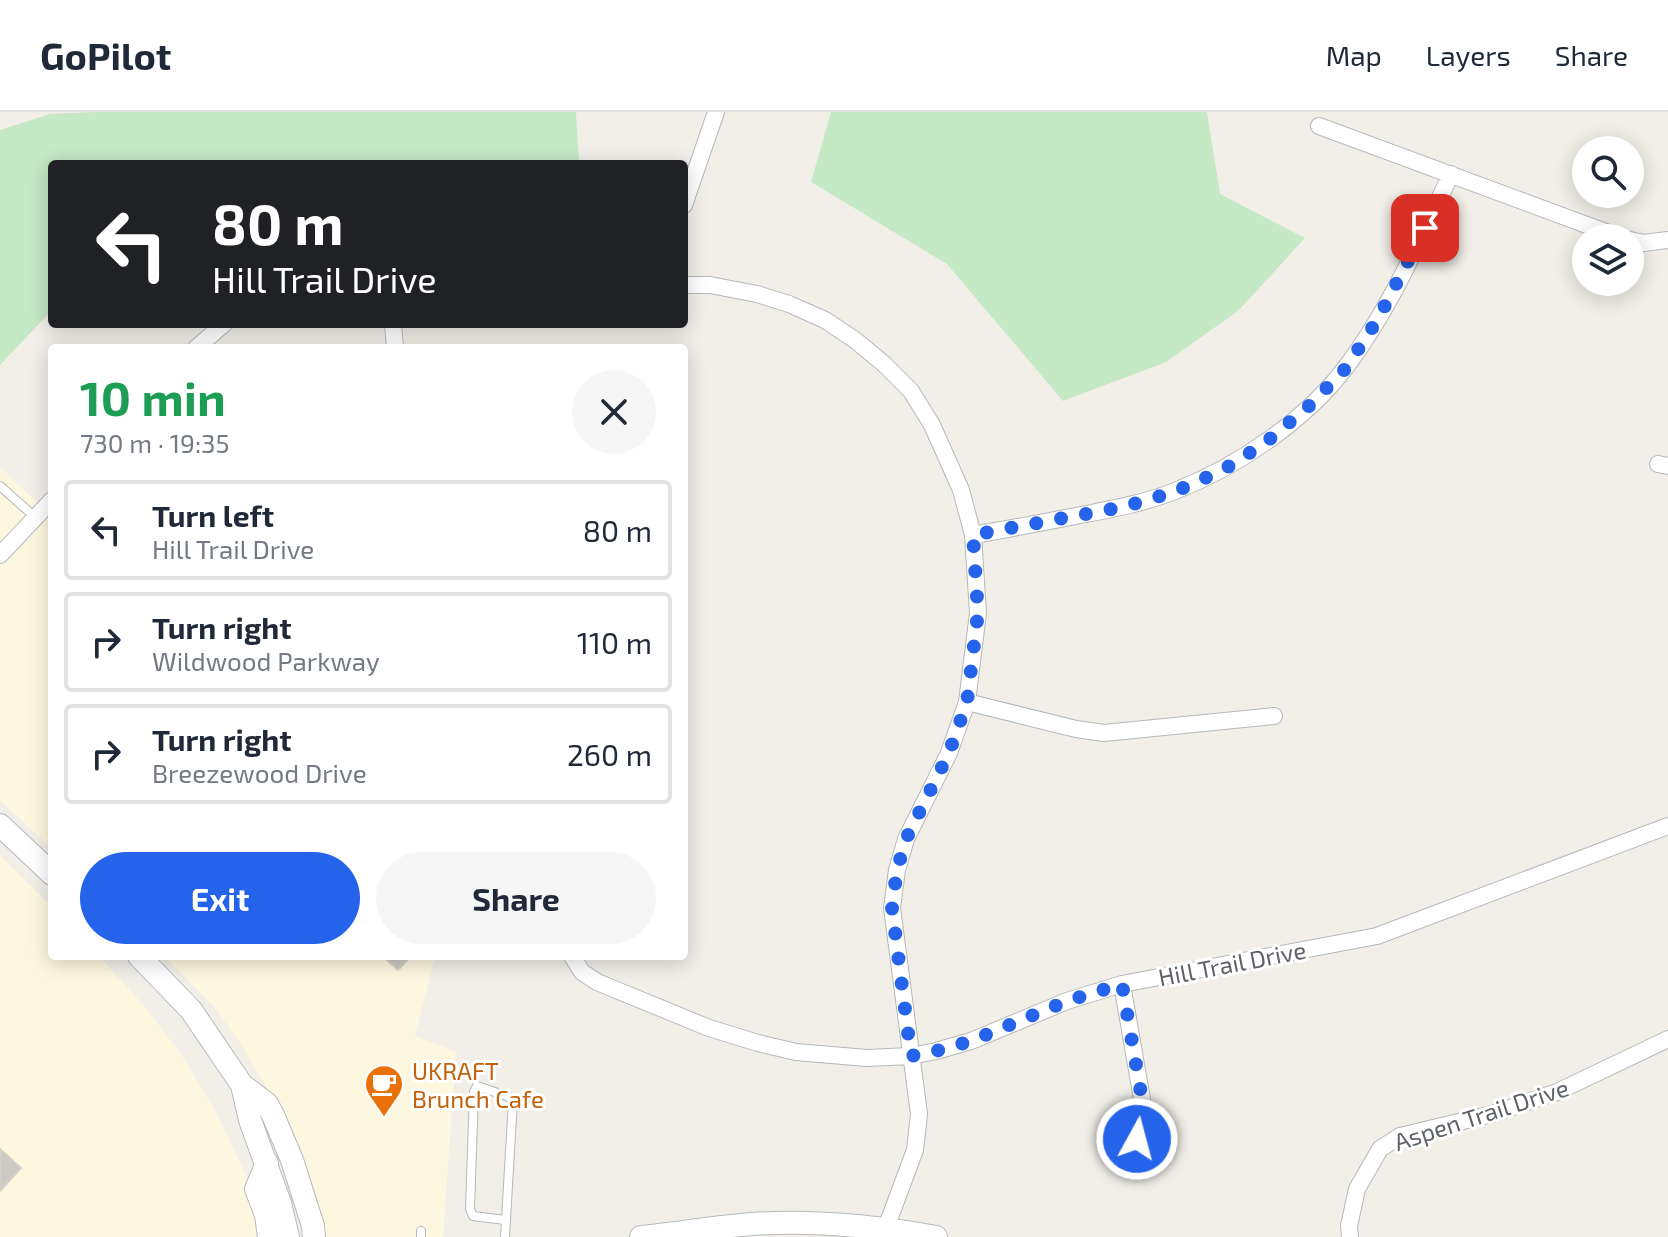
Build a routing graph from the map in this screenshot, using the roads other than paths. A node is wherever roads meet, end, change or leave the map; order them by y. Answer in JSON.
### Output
{"nodes":[{"id":1,"x":716,"y":112,"type":"edge"},
{"id":2,"x":1319,"y":126,"type":"dead end"},
{"id":3,"x":1451,"y":174,"type":"junction"},
{"id":4,"x":688,"y":193,"type":"edge"},
{"id":5,"x":1585,"y":224,"type":"edge"},
{"id":6,"x":1668,"y":240,"type":"edge"},
{"id":7,"x":1644,"y":243,"type":"edge"},
{"id":8,"x":688,"y":285,"type":"edge"},
{"id":9,"x":219,"y":328,"type":"edge"},
{"id":10,"x":201,"y":344,"type":"edge"},
{"id":11,"x":0,"y":486,"type":"edge"},
{"id":12,"x":48,"y":504,"type":"edge"},
{"id":13,"x":35,"y":518,"type":"junction"},
{"id":14,"x":973,"y":535,"type":"junction"},
{"id":15,"x":0,"y":554,"type":"edge"},
{"id":16,"x":967,"y":702,"type":"junction"},
{"id":17,"x":1274,"y":716,"type":"dead end"},
{"id":18,"x":0,"y":825,"type":"edge"},
{"id":19,"x":1668,"y":826,"type":"edge"},
{"id":20,"x":48,"y":870,"type":"edge"},
{"id":21,"x":143,"y":960,"type":"edge"},
{"id":22,"x":574,"y":960,"type":"edge"},
{"id":23,"x":1122,"y":984,"type":"junction"},
{"id":24,"x":1668,"y":1039,"type":"edge"},
{"id":25,"x":911,"y":1056,"type":"junction"},
{"id":26,"x":242,"y":1085,"type":"junction"},
{"id":27,"x":1134,"y":1159,"type":"dead end"},
{"id":28,"x":267,"y":1163,"type":"junction"},
{"id":29,"x":505,"y":1220,"type":"junction"},
{"id":30,"x":886,"y":1228,"type":"junction"},
{"id":31,"x":712,"y":1233,"type":"edge"},
{"id":32,"x":674,"y":1235,"type":"edge"},
{"id":33,"x":269,"y":1237,"type":"edge"},
{"id":34,"x":288,"y":1237,"type":"edge"},
{"id":35,"x":314,"y":1237,"type":"edge"},
{"id":36,"x":505,"y":1237,"type":"edge"},
{"id":37,"x":641,"y":1237,"type":"edge"},
{"id":38,"x":936,"y":1237,"type":"edge"},
{"id":39,"x":1350,"y":1237,"type":"edge"}],
"edges":[{"from":1,"to":4,"type":"street"},
{"from":2,"to":3,"type":"street"},
{"from":3,"to":5,"type":"street"},
{"from":3,"to":14,"type":"street"},
{"from":6,"to":7,"type":"street"},
{"from":8,"to":14,"type":"street"},
{"from":9,"to":10,"type":"street"},
{"from":11,"to":13,"type":"lane"},
{"from":12,"to":13,"type":"street"},
{"from":13,"to":15,"type":"street"},
{"from":14,"to":16,"type":"street"},
{"from":16,"to":17,"type":"street"},
{"from":16,"to":25,"type":"street"},
{"from":18,"to":20,"type":"main road"},
{"from":19,"to":23,"type":"street","name":"Hill Trail Drive"},
{"from":21,"to":26,"type":"main road"},
{"from":22,"to":25,"type":"street","name":"Hill Trail Drive"},
{"from":23,"to":25,"type":"street","name":"Hill Trail Drive"},
{"from":23,"to":27,"type":"street"},
{"from":24,"to":39,"type":"street","name":"Aspen Trail Drive"},
{"from":25,"to":30,"type":"street"},
{"from":26,"to":28,"type":"main road"},
{"from":26,"to":35,"type":"main road"},
{"from":28,"to":33,"type":"main road"},
{"from":28,"to":34,"type":"main road"},
{"from":29,"to":29,"type":"lane"},
{"from":29,"to":36,"type":"lane"},
{"from":30,"to":31,"type":"main road"},
{"from":30,"to":38,"type":"main road"},
{"from":31,"to":32,"type":"main road"},
{"from":32,"to":37,"type":"main road"}]}
